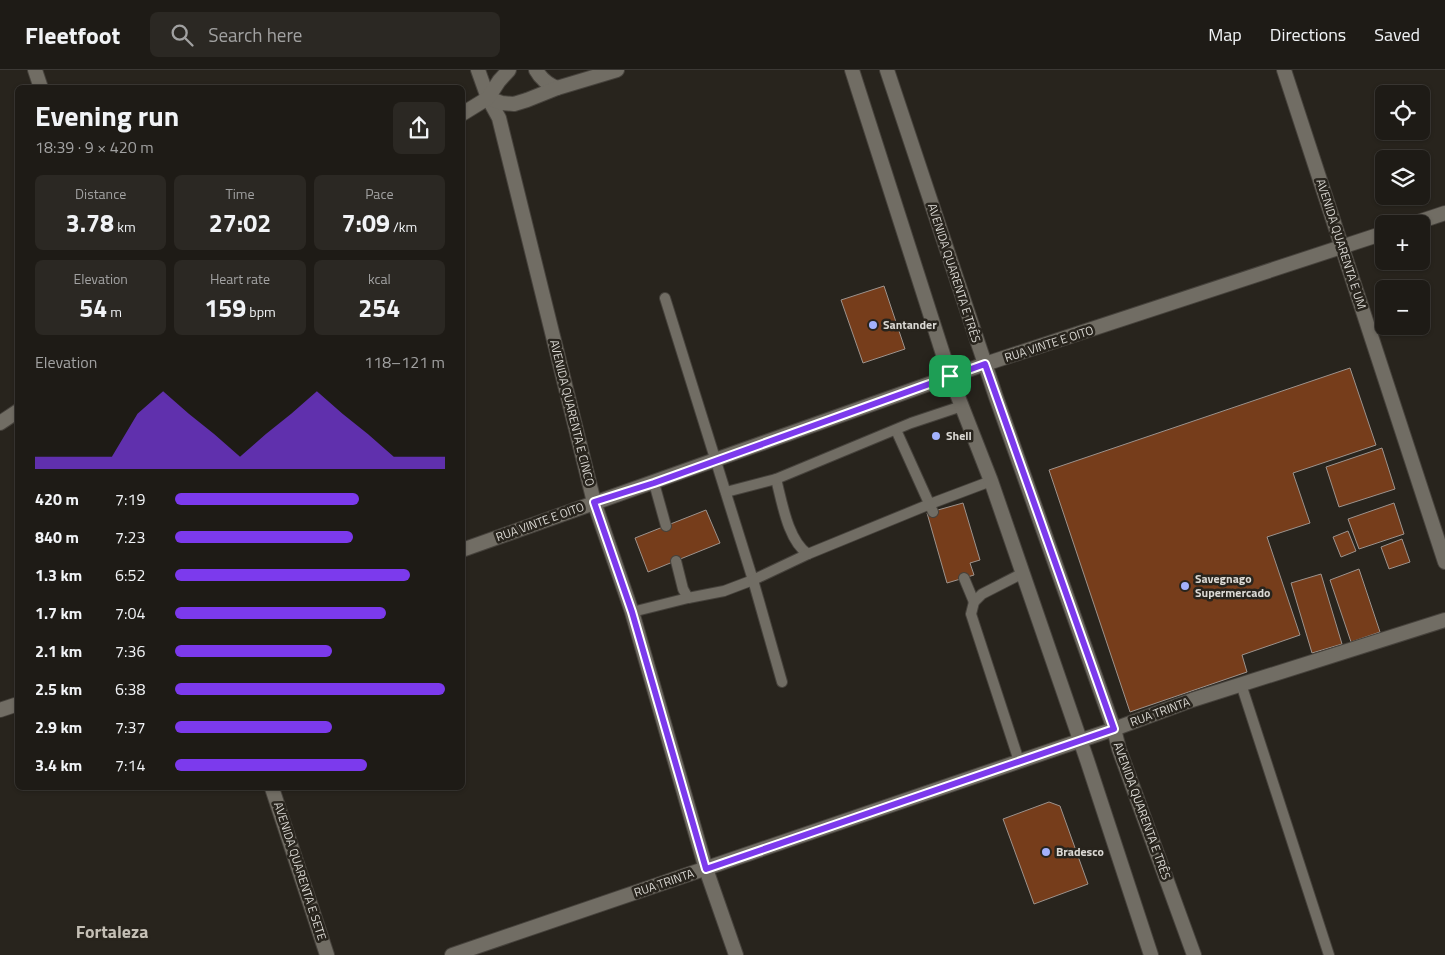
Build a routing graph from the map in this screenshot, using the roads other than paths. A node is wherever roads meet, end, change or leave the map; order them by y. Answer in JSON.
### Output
{"nodes":[{"id":1,"x":35,"y":70,"type":"edge"},
{"id":2,"x":478,"y":70,"type":"edge"},
{"id":3,"x":509,"y":70,"type":"edge"},
{"id":4,"x":536,"y":70,"type":"edge"},
{"id":5,"x":617,"y":70,"type":"edge"},
{"id":6,"x":852,"y":70,"type":"edge"},
{"id":7,"x":887,"y":70,"type":"edge"},
{"id":8,"x":1284,"y":70,"type":"edge"},
{"id":9,"x":40,"y":85,"type":"edge"},
{"id":10,"x":557,"y":88,"type":"junction"},
{"id":11,"x":488,"y":98,"type":"junction"},
{"id":12,"x":465,"y":112,"type":"edge"},
{"id":13,"x":1445,"y":213,"type":"edge"},
{"id":14,"x":1430,"y":218,"type":"edge"},
{"id":15,"x":1375,"y":236,"type":"edge"},
{"id":16,"x":1342,"y":247,"type":"junction"},
{"id":17,"x":665,"y":298,"type":"dead end"},
{"id":18,"x":985,"y":364,"type":"junction"},
{"id":19,"x":950,"y":376,"type":"junction"},
{"id":20,"x":962,"y":406,"type":"junction"},
{"id":21,"x":15,"y":413,"type":"edge"},
{"id":22,"x":0,"y":423,"type":"edge"},
{"id":23,"x":896,"y":430,"type":"junction"},
{"id":24,"x":714,"y":460,"type":"junction"},
{"id":25,"x":776,"y":480,"type":"junction"},
{"id":26,"x":991,"y":481,"type":"junction"},
{"id":27,"x":654,"y":483,"type":"junction"},
{"id":28,"x":726,"y":492,"type":"junction"},
{"id":29,"x":594,"y":502,"type":"junction"},
{"id":30,"x":932,"y":508,"type":"junction"},
{"id":31,"x":666,"y":526,"type":"dead end"},
{"id":32,"x":465,"y":549,"type":"edge"},
{"id":33,"x":808,"y":554,"type":"junction"},
{"id":34,"x":676,"y":561,"type":"dead end"},
{"id":35,"x":1445,"y":562,"type":"edge"},
{"id":36,"x":1022,"y":573,"type":"junction"},
{"id":37,"x":964,"y":578,"type":"dead end"},
{"id":38,"x":753,"y":580,"type":"junction"},
{"id":39,"x":688,"y":598,"type":"junction"},
{"id":40,"x":974,"y":602,"type":"junction"},
{"id":41,"x":632,"y":612,"type":"junction"},
{"id":42,"x":1445,"y":620,"type":"edge"},
{"id":43,"x":782,"y":682,"type":"dead end"},
{"id":44,"x":1241,"y":684,"type":"junction"},
{"id":45,"x":15,"y":705,"type":"edge"},
{"id":46,"x":0,"y":710,"type":"edge"},
{"id":47,"x":1114,"y":729,"type":"junction"},
{"id":48,"x":1079,"y":740,"type":"junction"},
{"id":49,"x":1019,"y":761,"type":"junction"},
{"id":50,"x":273,"y":790,"type":"edge"},
{"id":51,"x":706,"y":869,"type":"junction"},
{"id":52,"x":327,"y":955,"type":"edge"},
{"id":53,"x":452,"y":955,"type":"edge"},
{"id":54,"x":736,"y":955,"type":"edge"},
{"id":55,"x":1151,"y":955,"type":"edge"},
{"id":56,"x":1194,"y":955,"type":"edge"},
{"id":57,"x":1329,"y":955,"type":"edge"}],
"edges":[{"from":1,"to":9,"type":"street"},
{"from":2,"to":11,"type":"street","name":"AVENIDA QUARENTA E CINCO"},
{"from":3,"to":11,"type":"street"},
{"from":4,"to":10,"type":"street"},
{"from":5,"to":10,"type":"street"},
{"from":6,"to":19,"type":"street"},
{"from":7,"to":18,"type":"street","name":"AVENIDA QUARENTA E TRÊS"},
{"from":8,"to":16,"type":"street","name":"AVENIDA QUARENTA E UM"},
{"from":10,"to":11,"type":"street"},
{"from":11,"to":12,"type":"street"},
{"from":11,"to":29,"type":"street","name":"AVENIDA QUARENTA E CINCO"},
{"from":13,"to":14,"type":"street"},
{"from":15,"to":16,"type":"street","name":"RUA VINTE E OITO"},
{"from":16,"to":18,"type":"street","name":"RUA VINTE E OITO"},
{"from":16,"to":35,"type":"street","name":"AVENIDA QUARENTA E UM"},
{"from":17,"to":24,"type":"lane"},
{"from":18,"to":19,"type":"street","name":"RUA VINTE E OITO"},
{"from":18,"to":47,"type":"street","name":"AVENIDA QUARENTA E TRÊS"},
{"from":19,"to":20,"type":"street"},
{"from":19,"to":24,"type":"street","name":"RUA VINTE E OITO"},
{"from":20,"to":23,"type":"lane"},
{"from":20,"to":26,"type":"street"},
{"from":21,"to":22,"type":"street"},
{"from":23,"to":25,"type":"lane"},
{"from":23,"to":30,"type":"lane"},
{"from":24,"to":27,"type":"street","name":"RUA VINTE E OITO"},
{"from":24,"to":28,"type":"lane"},
{"from":25,"to":28,"type":"lane"},
{"from":25,"to":33,"type":"lane"},
{"from":26,"to":30,"type":"lane"},
{"from":26,"to":36,"type":"street"},
{"from":27,"to":29,"type":"street","name":"RUA VINTE E OITO"},
{"from":27,"to":31,"type":"lane"},
{"from":28,"to":38,"type":"lane"},
{"from":29,"to":32,"type":"street","name":"RUA VINTE E OITO"},
{"from":29,"to":41,"type":"street","name":"AVENIDA QUARENTA E CINCO"},
{"from":30,"to":33,"type":"lane"},
{"from":33,"to":38,"type":"lane"},
{"from":34,"to":39,"type":"lane"},
{"from":36,"to":40,"type":"lane"},
{"from":36,"to":48,"type":"street"},
{"from":37,"to":40,"type":"lane"},
{"from":38,"to":39,"type":"lane"},
{"from":38,"to":43,"type":"lane"},
{"from":39,"to":41,"type":"lane"},
{"from":40,"to":49,"type":"lane"},
{"from":41,"to":51,"type":"street","name":"AVENIDA QUARENTA E CINCO"},
{"from":42,"to":44,"type":"street","name":"RUA TRINTA"},
{"from":44,"to":47,"type":"street","name":"RUA TRINTA"},
{"from":44,"to":57,"type":"lane"},
{"from":45,"to":46,"type":"street"},
{"from":47,"to":48,"type":"street","name":"RUA TRINTA"},
{"from":47,"to":56,"type":"street","name":"AVENIDA QUARENTA E TRÊS"},
{"from":48,"to":49,"type":"street","name":"RUA TRINTA"},
{"from":48,"to":55,"type":"street"},
{"from":49,"to":51,"type":"street","name":"RUA TRINTA"},
{"from":50,"to":52,"type":"street","name":"AVENIDA QUARENTA E SETE"},
{"from":51,"to":53,"type":"street","name":"RUA TRINTA"},
{"from":51,"to":54,"type":"street","name":"AVENIDA QUARENTA E CINCO"}]}
